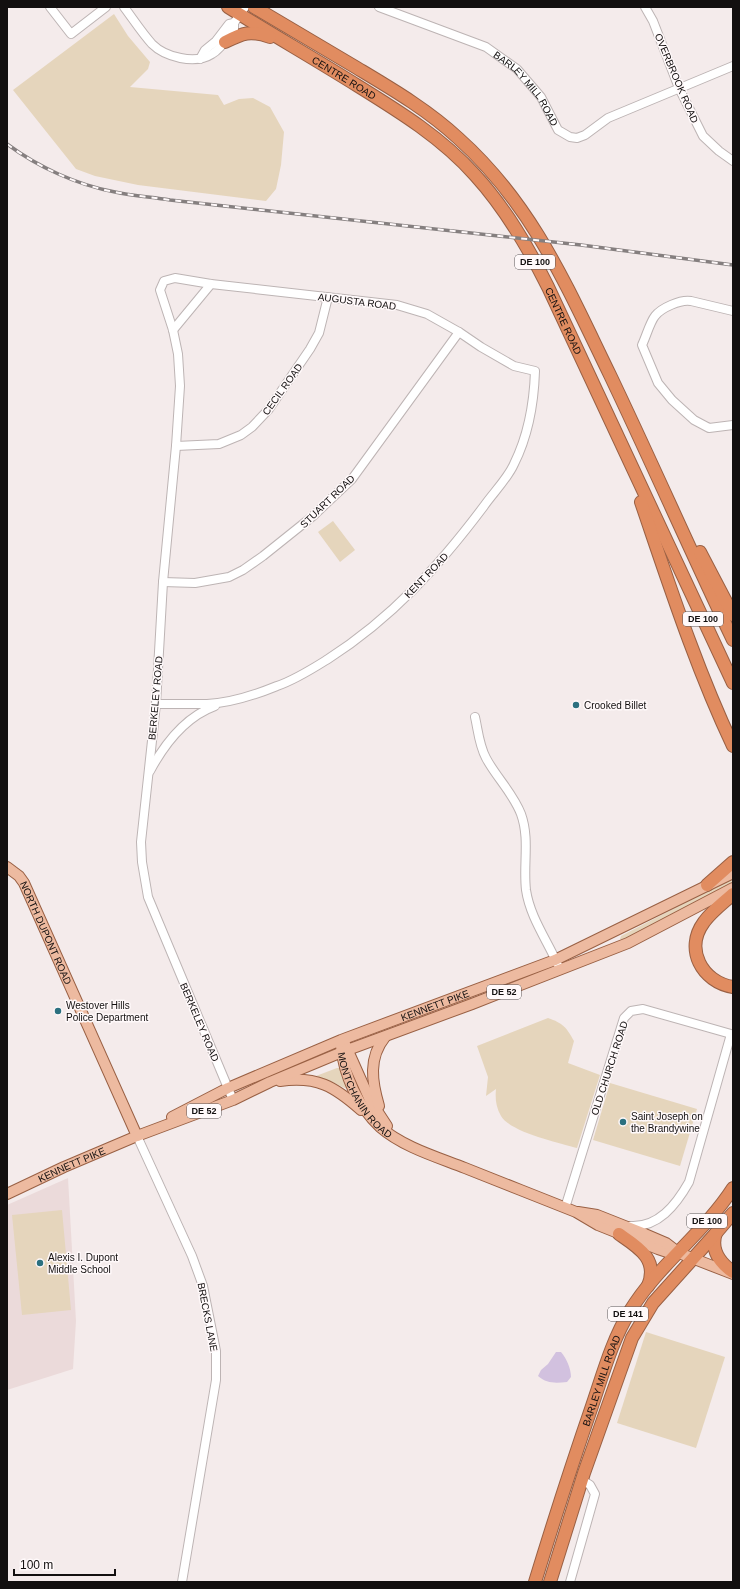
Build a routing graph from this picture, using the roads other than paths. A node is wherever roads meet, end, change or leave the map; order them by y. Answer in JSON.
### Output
{"nodes":[{"id":1,"x":50,"y":7,"type":"edge"},
{"id":2,"x":106,"y":7,"type":"edge"},
{"id":3,"x":124,"y":7,"type":"edge"},
{"id":4,"x":228,"y":7,"type":"edge"},
{"id":5,"x":254,"y":7,"type":"edge"},
{"id":6,"x":269,"y":7,"type":"edge"},
{"id":7,"x":379,"y":7,"type":"edge"},
{"id":8,"x":645,"y":7,"type":"edge"},
{"id":9,"x":240,"y":15,"type":"edge"},
{"id":10,"x":300,"y":35,"type":"junction"},
{"id":11,"x":283,"y":40,"type":"junction"},
{"id":12,"x":224,"y":42,"type":"junction"},
{"id":13,"x":200,"y":59,"type":"junction"},
{"id":14,"x":733,"y":66,"type":"edge"},
{"id":15,"x":680,"y":88,"type":"junction"},
{"id":16,"x":733,"y":161,"type":"edge"},
{"id":17,"x":164,"y":281,"type":"joint"},
{"id":18,"x":211,"y":284,"type":"junction"},
{"id":19,"x":328,"y":297,"type":"junction"},
{"id":20,"x":733,"y":311,"type":"edge"},
{"id":21,"x":173,"y":330,"type":"junction"},
{"id":22,"x":459,"y":332,"type":"junction"},
{"id":23,"x":535,"y":371,"type":"joint"},
{"id":24,"x":624,"y":405,"type":"junction"},
{"id":25,"x":733,"y":425,"type":"edge"},
{"id":26,"x":176,"y":446,"type":"junction"},
{"id":27,"x":622,"y":446,"type":"junction"},
{"id":28,"x":163,"y":582,"type":"junction"},
{"id":29,"x":733,"y":615,"type":"edge"},
{"id":30,"x":733,"y":640,"type":"edge"},
{"id":31,"x":733,"y":682,"type":"edge"},
{"id":32,"x":229,"y":700,"type":"junction"},
{"id":33,"x":156,"y":704,"type":"junction"},
{"id":34,"x":475,"y":717,"type":"dead end"},
{"id":35,"x":733,"y":746,"type":"edge"},
{"id":36,"x":148,"y":775,"type":"junction"},
{"id":37,"x":733,"y":862,"type":"edge"},
{"id":38,"x":7,"y":867,"type":"edge"},
{"id":39,"x":733,"y":872,"type":"edge"},
{"id":40,"x":707,"y":885,"type":"junction"},
{"id":41,"x":733,"y":888,"type":"edge"},
{"id":42,"x":733,"y":894,"type":"edge"},
{"id":43,"x":555,"y":960,"type":"junction"},
{"id":44,"x":560,"y":970,"type":"junction"},
{"id":45,"x":733,"y":987,"type":"edge"},
{"id":46,"x":732,"y":1031,"type":"edge"},
{"id":47,"x":385,"y":1037,"type":"junction"},
{"id":48,"x":341,"y":1040,"type":"junction"},
{"id":49,"x":345,"y":1051,"type":"junction"},
{"id":50,"x":270,"y":1082,"type":"junction"},
{"id":51,"x":228,"y":1088,"type":"junction"},
{"id":52,"x":233,"y":1100,"type":"junction"},
{"id":53,"x":379,"y":1122,"type":"junction"},
{"id":54,"x":137,"y":1136,"type":"junction"},
{"id":55,"x":733,"y":1188,"type":"edge"},
{"id":56,"x":7,"y":1194,"type":"edge"},
{"id":57,"x":565,"y":1208,"type":"junction"},
{"id":58,"x":733,"y":1213,"type":"edge"},
{"id":59,"x":618,"y":1228,"type":"junction"},
{"id":60,"x":716,"y":1233,"type":"junction"},
{"id":61,"x":679,"y":1253,"type":"junction"},
{"id":62,"x":693,"y":1258,"type":"junction"},
{"id":63,"x":733,"y":1273,"type":"edge"},
{"id":64,"x":648,"y":1286,"type":"junction"},
{"id":65,"x":598,"y":1387,"type":"junction"},
{"id":66,"x":582,"y":1480,"type":"junction"},
{"id":67,"x":182,"y":1582,"type":"edge"},
{"id":68,"x":535,"y":1582,"type":"edge"},
{"id":69,"x":550,"y":1582,"type":"edge"},
{"id":70,"x":570,"y":1582,"type":"edge"}],
"edges":[{"from":1,"to":2,"type":"street"},
{"from":3,"to":13,"type":"street"},
{"from":4,"to":9,"type":"highway","name":"CENTRE ROAD","number":"DE 100"},
{"from":5,"to":10,"type":"highway","name":"CENTRE ROAD","number":"DE 100"},
{"from":6,"to":10,"type":"highway"},
{"from":7,"to":15,"type":"street","name":"BARLEY MILL ROAD"},
{"from":8,"to":15,"type":"street","name":"OVERBROOK ROAD"},
{"from":9,"to":11,"type":"highway","name":"CENTRE ROAD","number":"DE 100"},
{"from":9,"to":12,"type":"street"},
{"from":9,"to":13,"type":"street"},
{"from":10,"to":24,"type":"highway","name":"CENTRE ROAD","number":"DE 100"},
{"from":11,"to":12,"type":"highway"},
{"from":11,"to":27,"type":"highway","name":"CENTRE ROAD","number":"DE 100"},
{"from":12,"to":13,"type":"street"},
{"from":14,"to":15,"type":"street","name":"BARLEY MILL ROAD"},
{"from":15,"to":16,"type":"street","name":"OVERBROOK ROAD"},
{"from":17,"to":18,"type":"street","name":"AUGUSTA ROAD"},
{"from":17,"to":21,"type":"street","name":"BERKELEY ROAD"},
{"from":18,"to":19,"type":"street","name":"AUGUSTA ROAD"},
{"from":18,"to":21,"type":"street"},
{"from":19,"to":22,"type":"street","name":"AUGUSTA ROAD"},
{"from":19,"to":26,"type":"street","name":"CECIL ROAD"},
{"from":20,"to":25,"type":"street"},
{"from":21,"to":26,"type":"street","name":"BERKELEY ROAD"},
{"from":22,"to":23,"type":"street","name":"AUGUSTA ROAD"},
{"from":22,"to":28,"type":"street","name":"STUART ROAD"},
{"from":23,"to":32,"type":"street","name":"KENT ROAD"},
{"from":24,"to":29,"type":"highway"},
{"from":24,"to":30,"type":"highway","name":"CENTRE ROAD","number":"DE 100"},
{"from":26,"to":28,"type":"street","name":"BERKELEY ROAD"},
{"from":27,"to":31,"type":"highway","name":"CENTRE ROAD","number":"DE 100"},
{"from":27,"to":35,"type":"highway"},
{"from":28,"to":33,"type":"street","name":"BERKELEY ROAD"},
{"from":32,"to":33,"type":"street","name":"KENT ROAD"},
{"from":32,"to":36,"type":"street","name":"KENT ROAD"},
{"from":33,"to":36,"type":"street","name":"BERKELEY ROAD"},
{"from":34,"to":43,"type":"street"},
{"from":36,"to":51,"type":"street","name":"BERKELEY ROAD"},
{"from":37,"to":40,"type":"highway"},
{"from":38,"to":54,"type":"main road","name":"NORTH DUPONT ROAD"},
{"from":39,"to":40,"type":"main road","name":"KENNETT PIKE","number":"DE 52"},
{"from":40,"to":43,"type":"main road","name":"KENNETT PIKE","number":"DE 52"},
{"from":41,"to":44,"type":"main road","name":"KENNETT PIKE","number":"DE 52"},
{"from":42,"to":45,"type":"highway"},
{"from":43,"to":44,"type":"street"},
{"from":43,"to":48,"type":"main road","name":"KENNETT PIKE","number":"DE 52"},
{"from":44,"to":47,"type":"main road","name":"KENNETT PIKE","number":"DE 52"},
{"from":46,"to":57,"type":"street","name":"OLD CHURCH ROAD"},
{"from":46,"to":59,"type":"street","name":"OLD CHURCH ROAD"},
{"from":47,"to":49,"type":"main road","name":"KENNETT PIKE","number":"DE 52"},
{"from":47,"to":53,"type":"main road"},
{"from":48,"to":49,"type":"main road","name":"MONTCHANIN ROAD"},
{"from":48,"to":51,"type":"main road","name":"KENNETT PIKE","number":"DE 52"},
{"from":49,"to":50,"type":"main road","name":"KENNETT PIKE","number":"DE 52"},
{"from":49,"to":53,"type":"main road","name":"MONTCHANIN ROAD"},
{"from":50,"to":52,"type":"main road","name":"KENNETT PIKE","number":"DE 52"},
{"from":50,"to":53,"type":"main road"},
{"from":51,"to":52,"type":"street","name":"BERKELEY ROAD"},
{"from":51,"to":54,"type":"main road","name":"KENNETT PIKE","number":"DE 52"},
{"from":52,"to":54,"type":"main road","name":"KENNETT PIKE","number":"DE 52"},
{"from":53,"to":57,"type":"main road","name":"MONTCHANIN ROAD"},
{"from":54,"to":56,"type":"main road","name":"KENNETT PIKE","number":"DE 52"},
{"from":54,"to":67,"type":"street","name":"BRECKS LANE"},
{"from":55,"to":61,"type":"highway","name":"BARLEY MILL ROAD","number":"DE 100"},
{"from":57,"to":59,"type":"main road","name":"MONTCHANIN ROAD"},
{"from":58,"to":60,"type":"highway","name":"BARLEY MILL ROAD","number":"DE 100"},
{"from":59,"to":61,"type":"main road","name":"MONTCHANIN ROAD"},
{"from":59,"to":64,"type":"highway"},
{"from":60,"to":62,"type":"highway","name":"BARLEY MILL ROAD","number":"DE 141"},
{"from":60,"to":63,"type":"highway"},
{"from":61,"to":62,"type":"main road","name":"MONTCHANIN ROAD"},
{"from":61,"to":64,"type":"highway","name":"BARLEY MILL ROAD","number":"DE 141"},
{"from":62,"to":63,"type":"main road","name":"MONTCHANIN ROAD"},
{"from":62,"to":66,"type":"highway","name":"BARLEY MILL ROAD","number":"DE 141"},
{"from":64,"to":65,"type":"highway","name":"BARLEY MILL ROAD","number":"DE 141"},
{"from":65,"to":66,"type":"highway"},
{"from":65,"to":68,"type":"highway","name":"BARLEY MILL ROAD","number":"DE 141"},
{"from":66,"to":69,"type":"highway","name":"BARLEY MILL ROAD","number":"DE 141"},
{"from":66,"to":70,"type":"street"}]}
